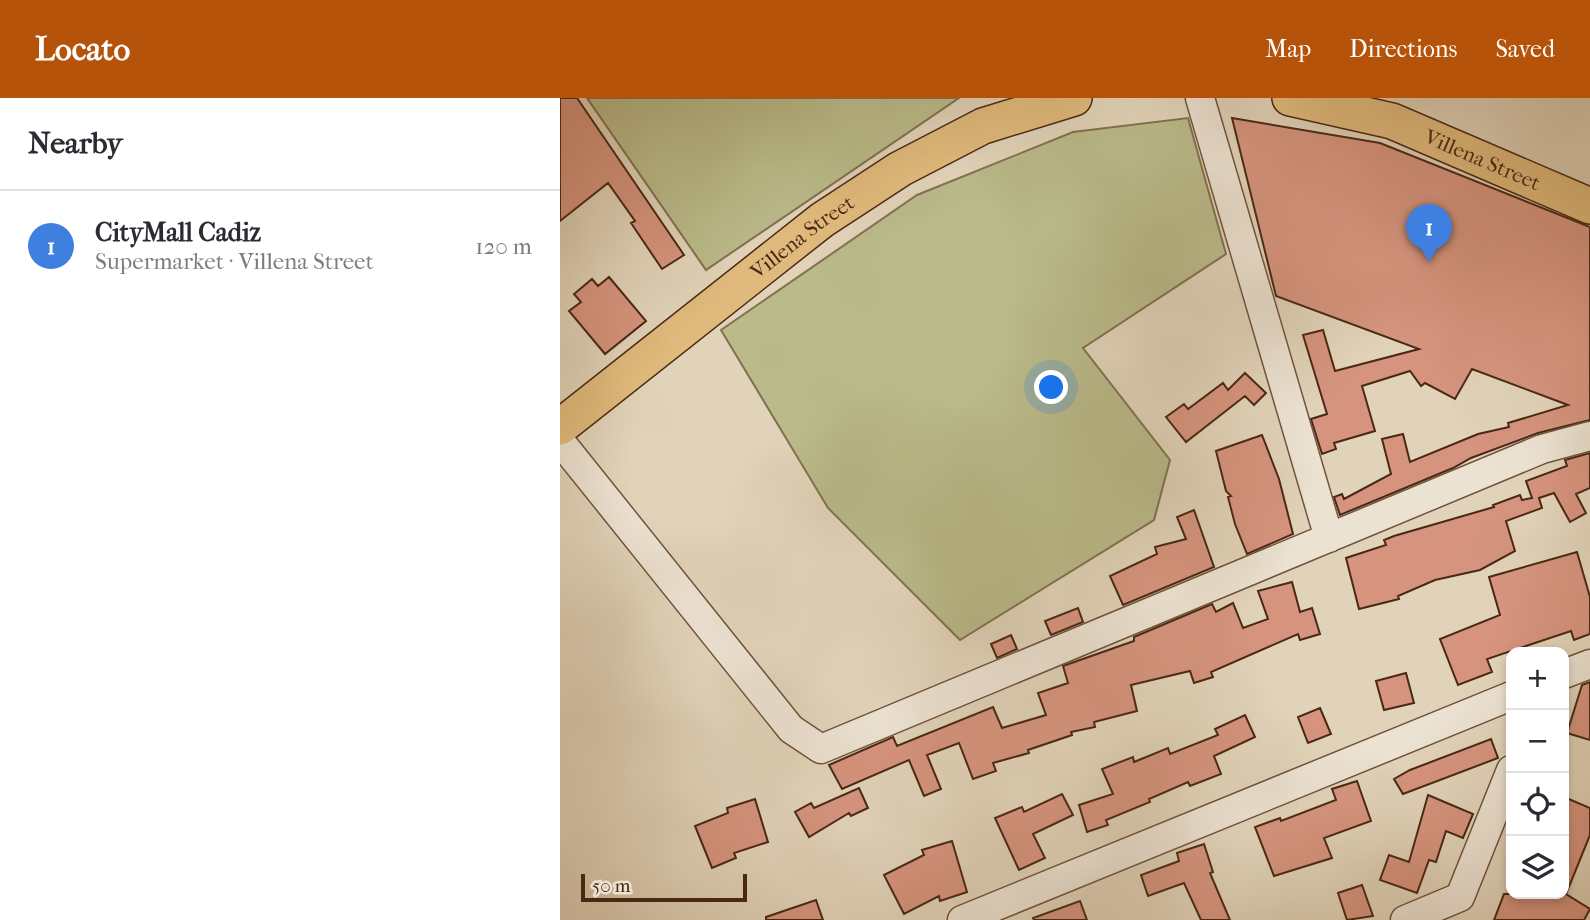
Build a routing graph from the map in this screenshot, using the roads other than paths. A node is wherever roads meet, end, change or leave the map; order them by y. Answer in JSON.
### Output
{"nodes":[{"id":1,"x":1006,"y":98,"type":"edge"},
{"id":2,"x":1074,"y":98,"type":"edge"},
{"id":3,"x":1200,"y":98,"type":"edge"},
{"id":4,"x":1290,"y":98,"type":"edge"},
{"id":5,"x":983,"y":126,"type":"junction"},
{"id":6,"x":1590,"y":206,"type":"edge"},
{"id":7,"x":560,"y":427,"type":"edge"},
{"id":8,"x":1590,"y":436,"type":"edge"},
{"id":9,"x":560,"y":441,"type":"edge"},
{"id":10,"x":1329,"y":538,"type":"junction"},
{"id":11,"x":1590,"y":664,"type":"edge"},
{"id":12,"x":1569,"y":672,"type":"edge"},
{"id":13,"x":1506,"y":698,"type":"edge"},
{"id":14,"x":1510,"y":773,"type":"edge"},
{"id":15,"x":962,"y":920,"type":"edge"},
{"id":16,"x":1405,"y":920,"type":"edge"}],
"edges":[{"from":1,"to":5,"type":"street"},
{"from":2,"to":5,"type":"main road","name":"Villena Street"},
{"from":3,"to":10,"type":"street"},
{"from":4,"to":6,"type":"main road","name":"Villena Street"},
{"from":5,"to":7,"type":"main road","name":"Villena Street"},
{"from":8,"to":10,"type":"street"},
{"from":9,"to":10,"type":"street"},
{"from":11,"to":12,"type":"street"},
{"from":13,"to":15,"type":"street"},
{"from":14,"to":16,"type":"street"}]}
